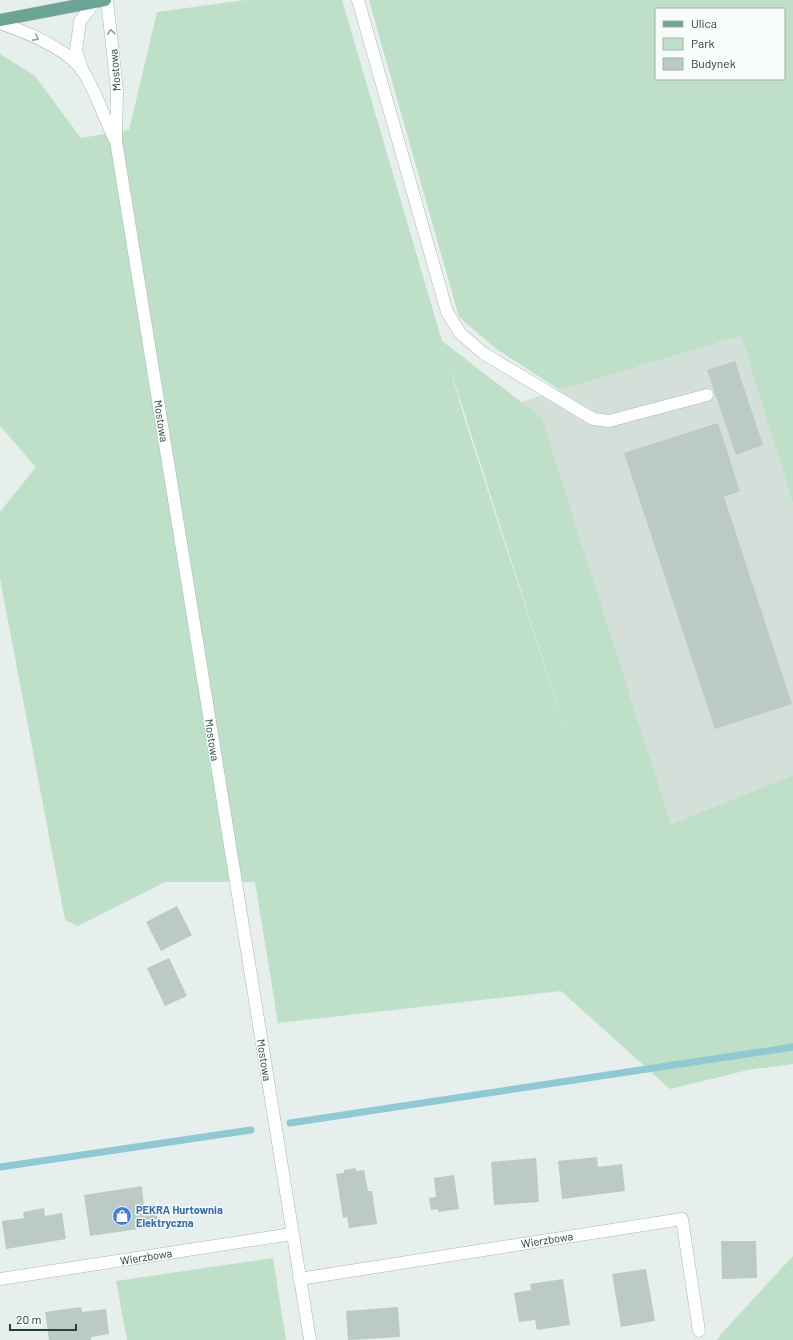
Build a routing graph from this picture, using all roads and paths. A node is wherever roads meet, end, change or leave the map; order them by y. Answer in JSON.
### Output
{"nodes":[{"id":1,"x":358,"y":0,"type":"edge"},
{"id":2,"x":102,"y":1,"type":"edge"},
{"id":3,"x":0,"y":22,"type":"edge"},
{"id":4,"x":83,"y":72,"type":"junction"},
{"id":5,"x":116,"y":141,"type":"junction"},
{"id":6,"x":706,"y":395,"type":"dead end"},
{"id":7,"x":292,"y":1234,"type":"junction"},
{"id":8,"x":0,"y":1279,"type":"edge"},
{"id":9,"x":299,"y":1279,"type":"junction"},
{"id":10,"x":699,"y":1331,"type":"dead end"},
{"id":11,"x":310,"y":1340,"type":"edge"}],
"edges":[{"from":1,"to":6,"type":"street"},
{"from":2,"to":3,"type":"main road"},
{"from":2,"to":4,"type":"street","name":"Mostowa"},
{"from":5,"to":2,"type":"street","name":"Mostowa","one_way":true},
{"from":3,"to":4,"type":"street","name":"Mostowa","one_way":true},
{"from":4,"to":5,"type":"street","name":"Mostowa"},
{"from":5,"to":7,"type":"street","name":"Mostowa"},
{"from":7,"to":8,"type":"street","name":"Wierzbowa"},
{"from":7,"to":9,"type":"street","name":"Mostowa"},
{"from":9,"to":10,"type":"street","name":"Wierzbowa"},
{"from":9,"to":11,"type":"street","name":"Mostowa"}]}
